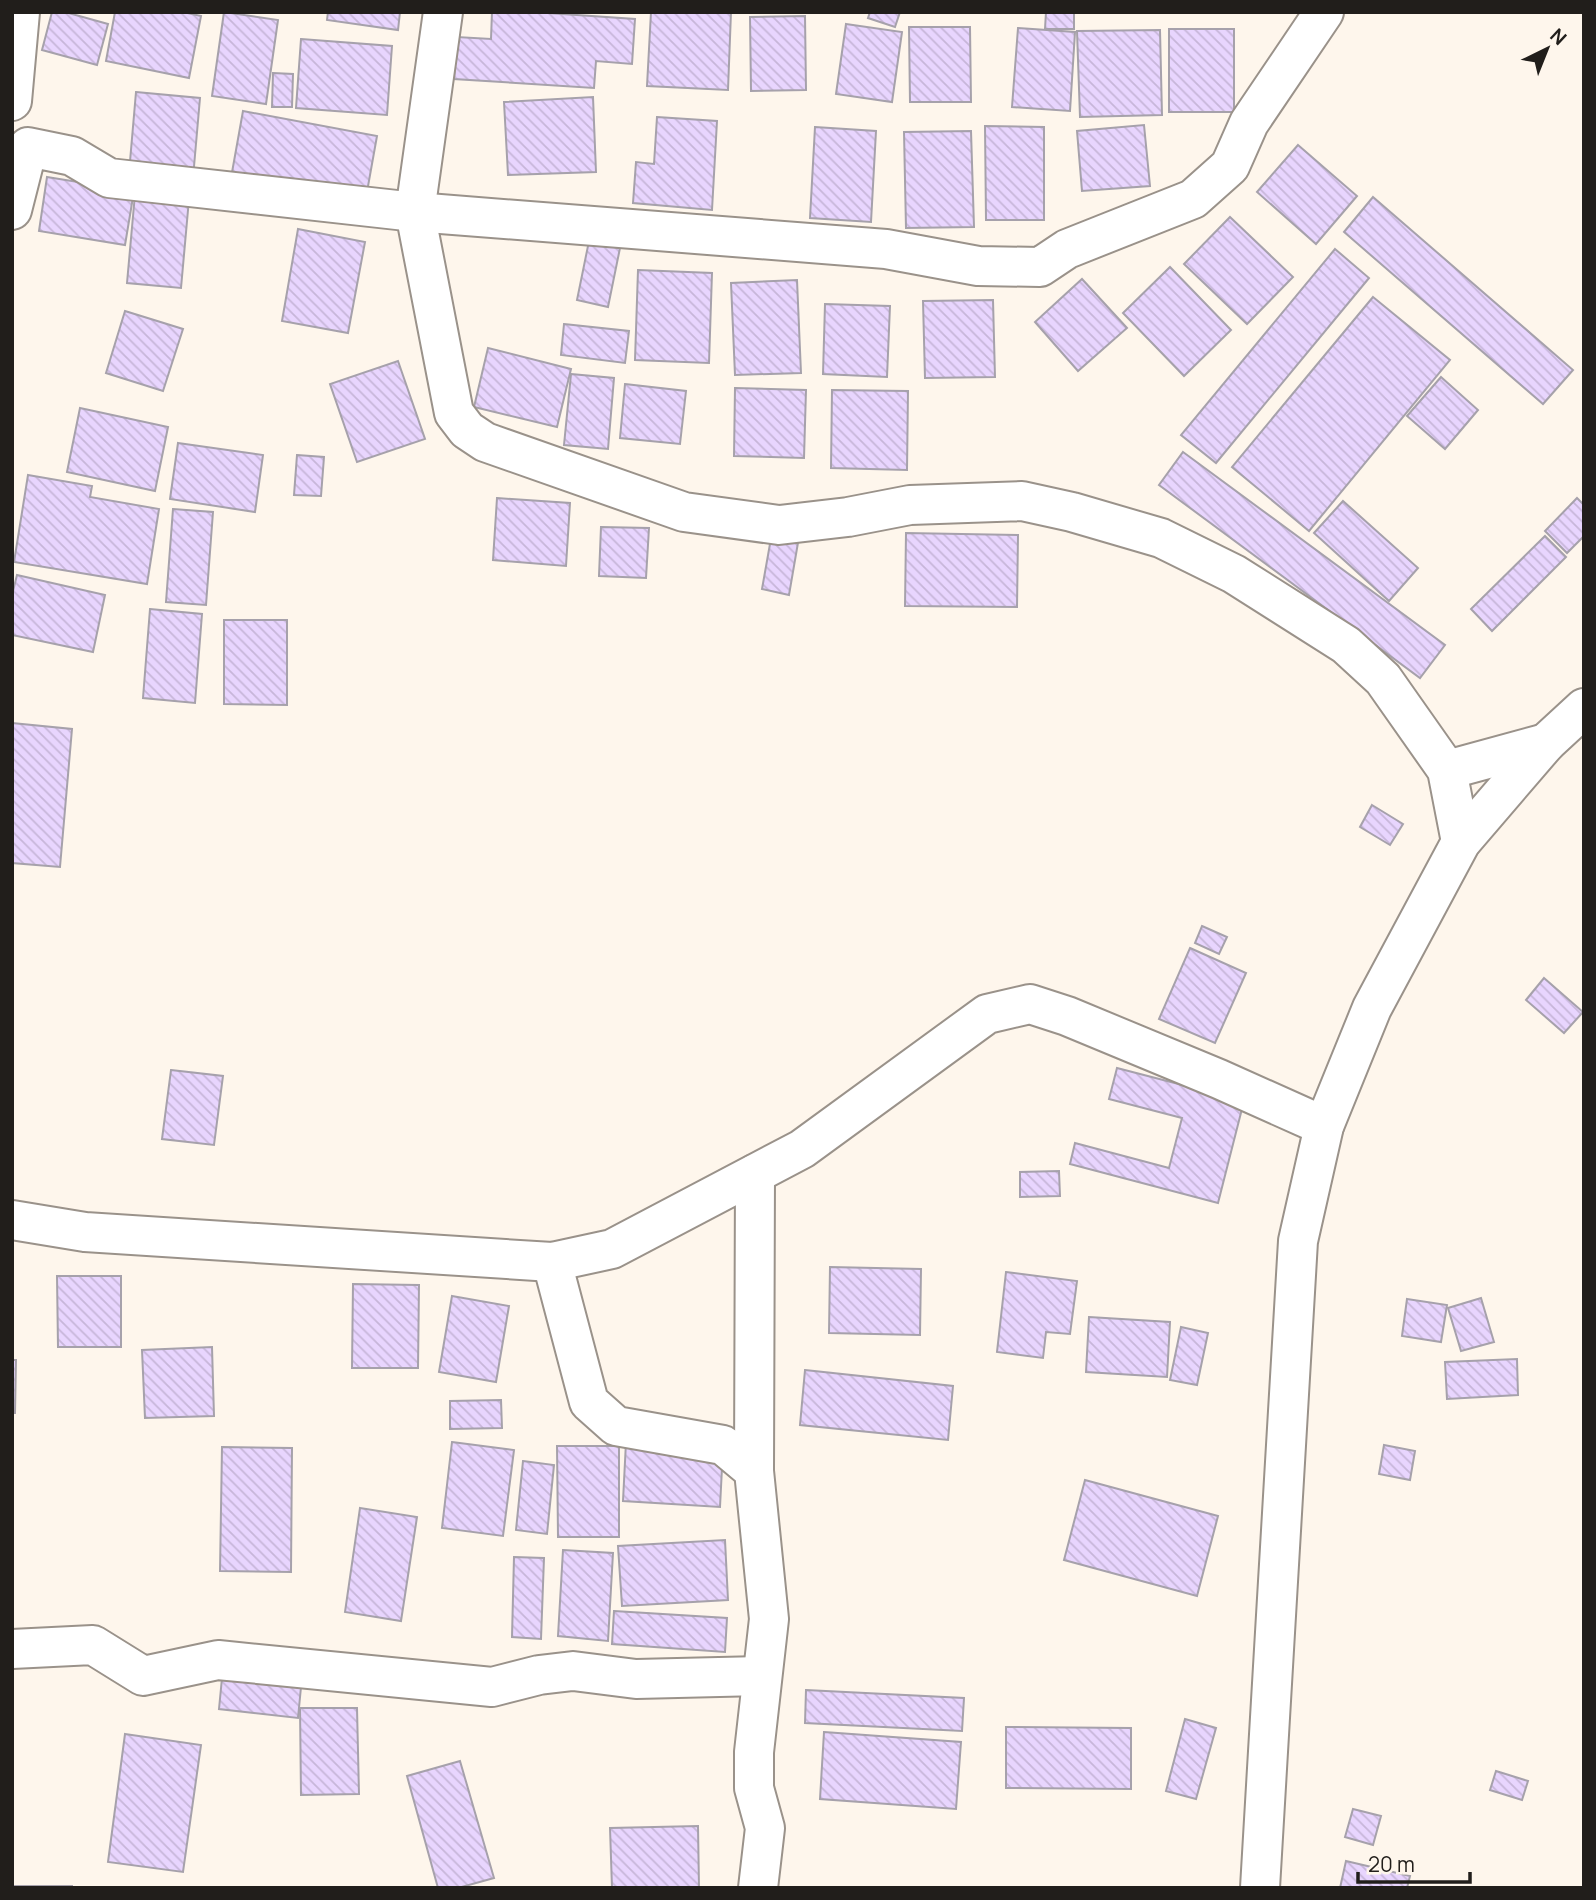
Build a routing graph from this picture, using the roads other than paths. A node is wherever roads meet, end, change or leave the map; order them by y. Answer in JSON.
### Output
{"nodes":[{"id":1,"x":20,"y":12,"type":"edge"},
{"id":2,"x":443,"y":12,"type":"edge"},
{"id":3,"x":1324,"y":12,"type":"edge"},
{"id":4,"x":12,"y":101,"type":"edge"},
{"id":5,"x":12,"y":210,"type":"edge"},
{"id":6,"x":415,"y":212,"type":"junction"},
{"id":7,"x":1584,"y":708,"type":"edge"},
{"id":8,"x":1546,"y":743,"type":"junction"},
{"id":9,"x":1447,"y":770,"type":"junction"},
{"id":10,"x":1461,"y":842,"type":"junction"},
{"id":11,"x":1324,"y":1126,"type":"junction"},
{"id":12,"x":755,"y":1174,"type":"junction"},
{"id":13,"x":12,"y":1220,"type":"edge"},
{"id":14,"x":552,"y":1262,"type":"junction"},
{"id":15,"x":754,"y":1471,"type":"junction"},
{"id":16,"x":12,"y":1649,"type":"edge"},
{"id":17,"x":761,"y":1676,"type":"junction"},
{"id":18,"x":758,"y":1888,"type":"edge"},
{"id":19,"x":1260,"y":1888,"type":"edge"}],
"edges":[{"from":1,"to":4,"type":"street"},
{"from":2,"to":6,"type":"street"},
{"from":3,"to":6,"type":"street"},
{"from":5,"to":6,"type":"street"},
{"from":6,"to":9,"type":"street"},
{"from":7,"to":8,"type":"street"},
{"from":8,"to":9,"type":"street"},
{"from":8,"to":10,"type":"street"},
{"from":9,"to":10,"type":"street"},
{"from":10,"to":11,"type":"street"},
{"from":11,"to":12,"type":"street"},
{"from":11,"to":19,"type":"street"},
{"from":12,"to":14,"type":"street"},
{"from":12,"to":15,"type":"street"},
{"from":13,"to":14,"type":"street"},
{"from":14,"to":15,"type":"street"},
{"from":15,"to":17,"type":"street"},
{"from":16,"to":17,"type":"street"},
{"from":17,"to":18,"type":"street"}]}
